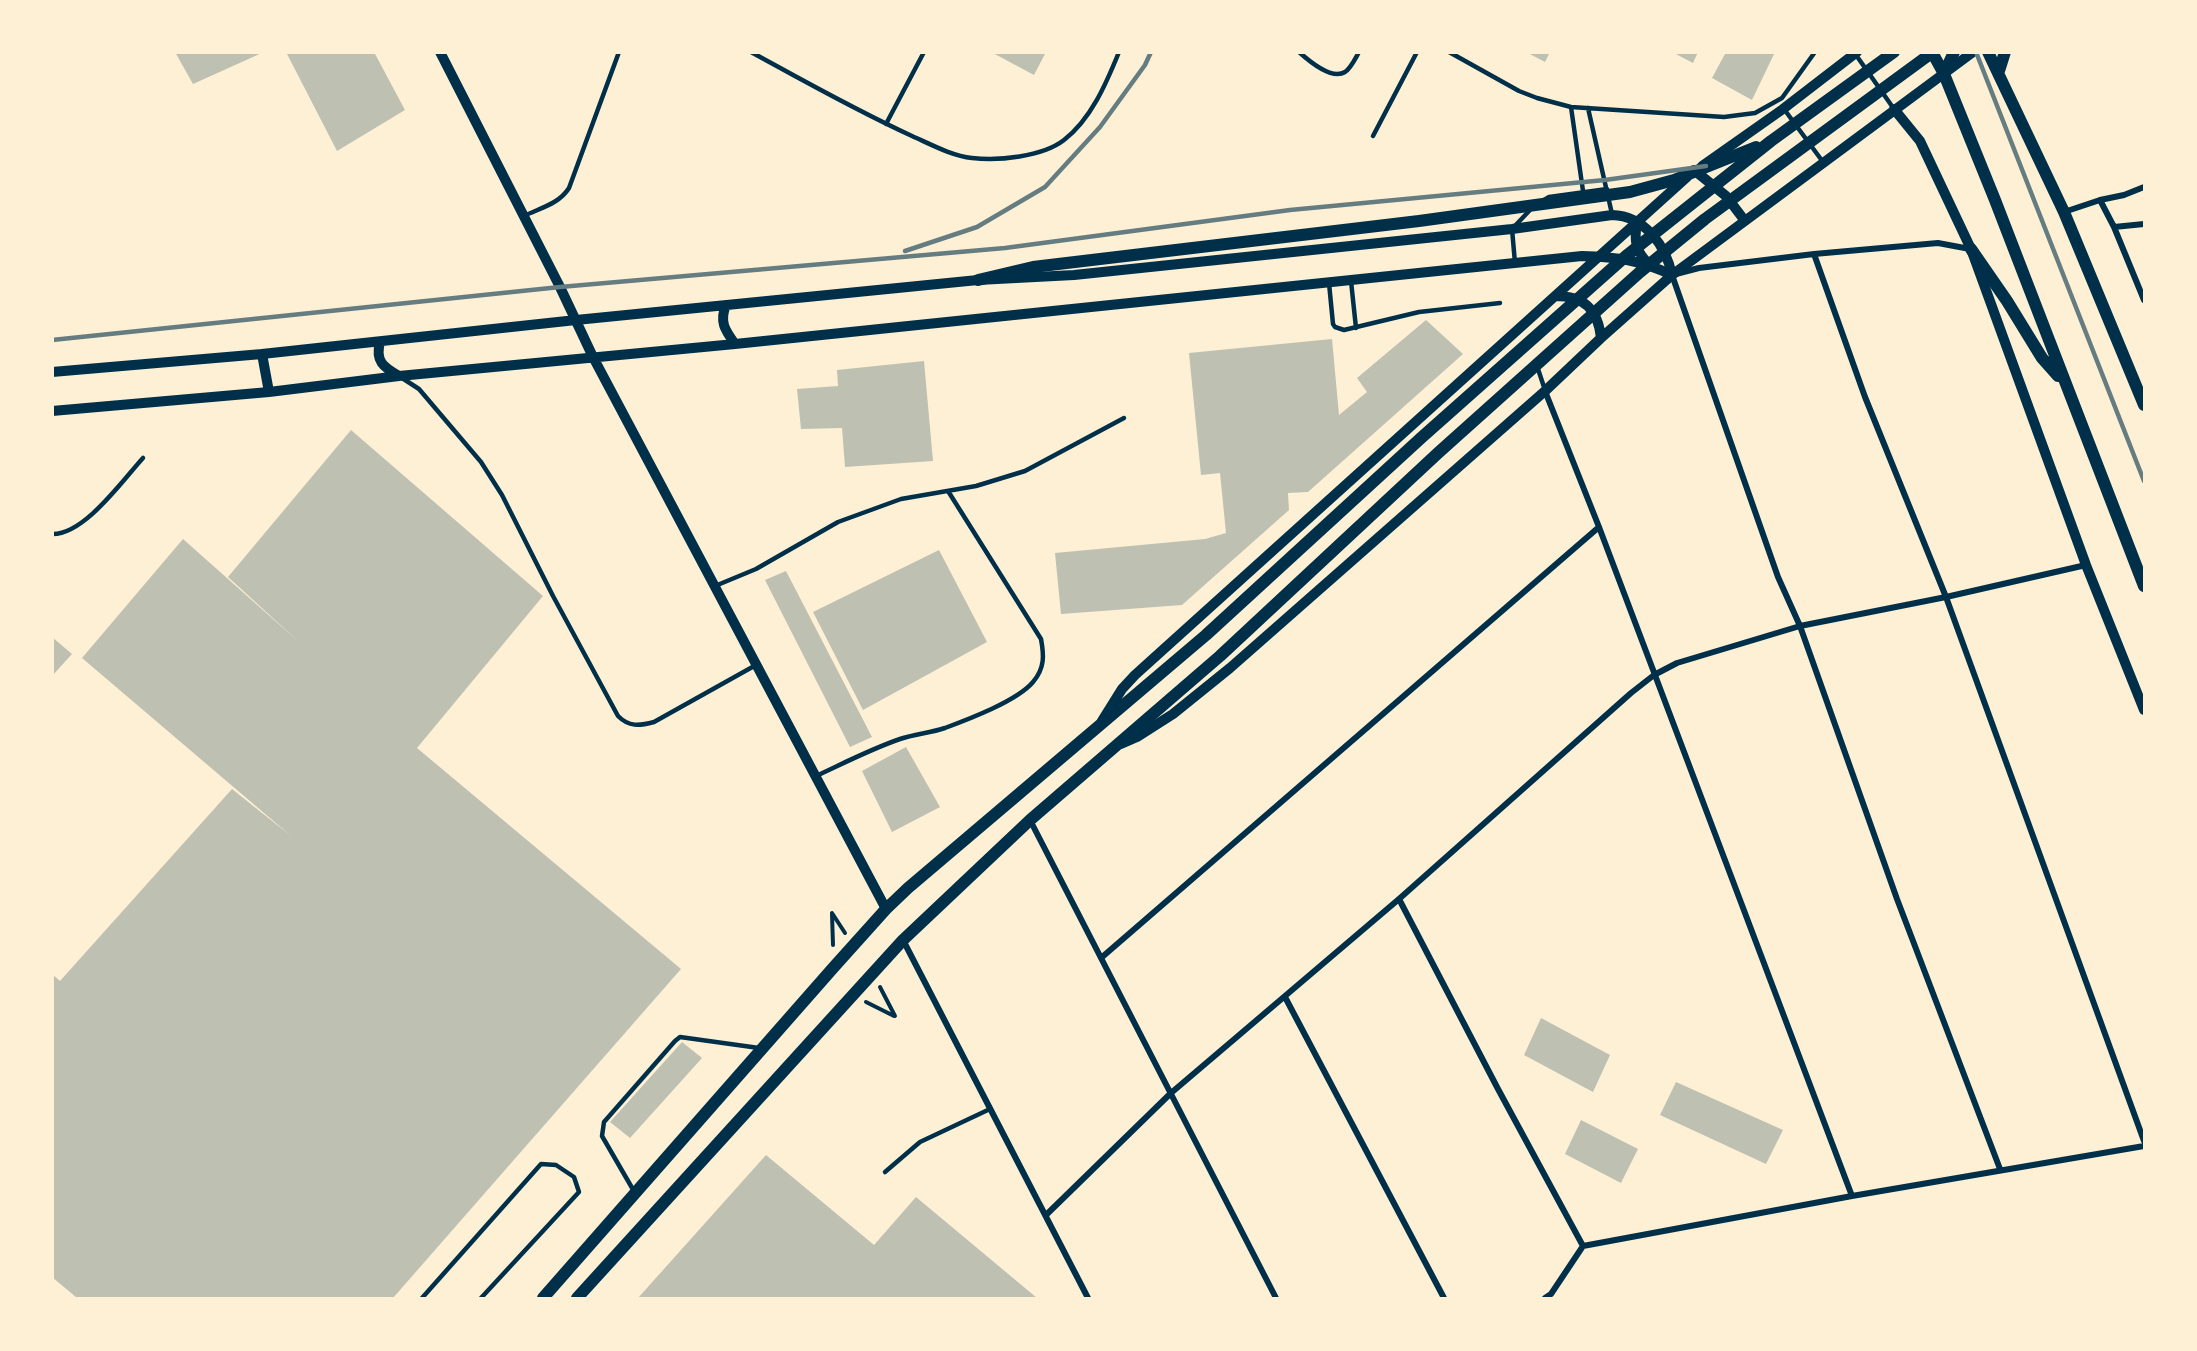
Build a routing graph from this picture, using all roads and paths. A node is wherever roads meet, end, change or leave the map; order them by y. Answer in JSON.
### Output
{"nodes":[{"id":1,"x":440,"y":52,"type":"edge"},
{"id":2,"x":619,"y":52,"type":"edge"},
{"id":3,"x":751,"y":52,"type":"edge"},
{"id":4,"x":924,"y":52,"type":"edge"},
{"id":5,"x":1119,"y":52,"type":"edge"},
{"id":6,"x":1299,"y":52,"type":"edge"},
{"id":7,"x":1359,"y":52,"type":"edge"},
{"id":8,"x":1418,"y":52,"type":"edge"},
{"id":9,"x":1449,"y":52,"type":"edge"},
{"id":10,"x":1815,"y":52,"type":"edge"},
{"id":11,"x":1894,"y":52,"type":"edge"},
{"id":12,"x":1933,"y":52,"type":"edge"},
{"id":13,"x":1954,"y":52,"type":"edge"},
{"id":14,"x":1972,"y":52,"type":"edge"},
{"id":15,"x":1988,"y":52,"type":"edge"},
{"id":16,"x":2005,"y":52,"type":"edge"},
{"id":17,"x":1856,"y":53,"type":"edge"},
{"id":18,"x":1999,"y":71,"type":"junction"},
{"id":19,"x":1944,"y":74,"type":"junction"},
{"id":20,"x":1893,"y":76,"type":"dead end"},
{"id":21,"x":1878,"y":87,"type":"junction"},
{"id":22,"x":1571,"y":107,"type":"junction"},
{"id":23,"x":1588,"y":108,"type":"junction"},
{"id":24,"x":1784,"y":109,"type":"junction"},
{"id":25,"x":1894,"y":109,"type":"junction"},
{"id":26,"x":886,"y":124,"type":"junction"},
{"id":27,"x":1373,"y":136,"type":"dead end"},
{"id":28,"x":1808,"y":140,"type":"junction"},
{"id":29,"x":1771,"y":141,"type":"junction"},
{"id":30,"x":1823,"y":162,"type":"junction"},
{"id":31,"x":1694,"y":170,"type":"junction"},
{"id":32,"x":1755,"y":179,"type":"dead end"},
{"id":33,"x":2145,"y":187,"type":"edge"},
{"id":34,"x":1607,"y":189,"type":"junction"},
{"id":35,"x":1583,"y":191,"type":"junction"},
{"id":36,"x":2100,"y":200,"type":"junction"},
{"id":37,"x":2064,"y":212,"type":"junction"},
{"id":38,"x":1612,"y":215,"type":"junction"},
{"id":39,"x":524,"y":216,"type":"junction"},
{"id":40,"x":1746,"y":220,"type":"junction"},
{"id":41,"x":1637,"y":222,"type":"junction"},
{"id":42,"x":2145,"y":224,"type":"edge"},
{"id":43,"x":2114,"y":227,"type":"junction"},
{"id":44,"x":1512,"y":229,"type":"junction"},
{"id":45,"x":1971,"y":249,"type":"junction"},
{"id":46,"x":1814,"y":254,"type":"junction"},
{"id":47,"x":1598,"y":257,"type":"junction"},
{"id":48,"x":1515,"y":263,"type":"junction"},
{"id":49,"x":1649,"y":264,"type":"junction"},
{"id":50,"x":1672,"y":275,"type":"junction"},
{"id":51,"x":978,"y":280,"type":"junction"},
{"id":52,"x":1351,"y":281,"type":"junction"},
{"id":53,"x":1329,"y":283,"type":"junction"},
{"id":54,"x":1555,"y":296,"type":"junction"},
{"id":55,"x":2145,"y":300,"type":"edge"},
{"id":56,"x":1500,"y":303,"type":"dead end"},
{"id":57,"x":726,"y":305,"type":"junction"},
{"id":58,"x":576,"y":320,"type":"junction"},
{"id":59,"x":1573,"y":326,"type":"dead end"},
{"id":60,"x":1356,"y":328,"type":"junction"},
{"id":61,"x":1601,"y":338,"type":"junction"},
{"id":62,"x":380,"y":342,"type":"junction"},
{"id":63,"x":735,"y":344,"type":"junction"},
{"id":64,"x":262,"y":354,"type":"junction"},
{"id":65,"x":593,"y":357,"type":"junction"},
{"id":66,"x":52,"y":372,"type":"edge"},
{"id":67,"x":399,"y":376,"type":"junction"},
{"id":68,"x":2064,"y":382,"type":"junction"},
{"id":69,"x":1545,"y":391,"type":"junction"},
{"id":70,"x":268,"y":392,"type":"junction"},
{"id":71,"x":2145,"y":405,"type":"edge"},
{"id":72,"x":52,"y":411,"type":"edge"},
{"id":73,"x":1124,"y":418,"type":"dead end"},
{"id":74,"x":143,"y":458,"type":"dead end"},
{"id":75,"x":948,"y":491,"type":"junction"},
{"id":76,"x":1599,"y":527,"type":"junction"},
{"id":77,"x":52,"y":534,"type":"edge"},
{"id":78,"x":2086,"y":565,"type":"junction"},
{"id":79,"x":715,"y":586,"type":"junction"},
{"id":80,"x":2145,"y":586,"type":"edge"},
{"id":81,"x":1946,"y":597,"type":"junction"},
{"id":82,"x":1800,"y":626,"type":"junction"},
{"id":83,"x":756,"y":665,"type":"junction"},
{"id":84,"x":1654,"y":675,"type":"junction"},
{"id":85,"x":2145,"y":710,"type":"edge"},
{"id":86,"x":1100,"y":725,"type":"junction"},
{"id":87,"x":1113,"y":748,"type":"junction"},
{"id":88,"x":816,"y":776,"type":"junction"},
{"id":89,"x":1030,"y":820,"type":"junction"},
{"id":90,"x":1399,"y":899,"type":"junction"},
{"id":91,"x":886,"y":909,"type":"junction"},
{"id":92,"x":843,"y":929,"type":"dead end"},
{"id":93,"x":903,"y":940,"type":"junction"},
{"id":94,"x":1101,"y":958,"type":"junction"},
{"id":95,"x":833,"y":968,"type":"junction"},
{"id":96,"x":883,"y":992,"type":"dead end"},
{"id":97,"x":853,"y":996,"type":"junction"},
{"id":98,"x":1285,"y":997,"type":"junction"},
{"id":99,"x":762,"y":1049,"type":"junction"},
{"id":100,"x":1171,"y":1094,"type":"junction"},
{"id":101,"x":990,"y":1109,"type":"junction"},
{"id":102,"x":2145,"y":1141,"type":"edge"},
{"id":103,"x":2145,"y":1146,"type":"edge"},
{"id":104,"x":2000,"y":1169,"type":"junction"},
{"id":105,"x":885,"y":1172,"type":"dead end"},
{"id":106,"x":636,"y":1194,"type":"junction"},
{"id":107,"x":1852,"y":1196,"type":"junction"},
{"id":108,"x":1046,"y":1215,"type":"junction"},
{"id":109,"x":1583,"y":1246,"type":"junction"},
{"id":110,"x":1549,"y":1297,"type":"edge"},
{"id":111,"x":422,"y":1299,"type":"edge"},
{"id":112,"x":481,"y":1299,"type":"edge"},
{"id":113,"x":543,"y":1299,"type":"edge"},
{"id":114,"x":577,"y":1299,"type":"edge"},
{"id":115,"x":1088,"y":1299,"type":"edge"},
{"id":116,"x":1276,"y":1299,"type":"edge"},
{"id":117,"x":1444,"y":1299,"type":"edge"}],
"edges":[{"from":1,"to":39,"type":"street"},
{"from":2,"to":39,"type":"lane"},
{"from":3,"to":26,"type":"lane"},
{"from":4,"to":26,"type":"lane"},
{"from":5,"to":26,"type":"lane"},
{"from":6,"to":7,"type":"lane"},
{"from":8,"to":27,"type":"lane"},
{"from":9,"to":22,"type":"lane"},
{"from":10,"to":23,"type":"lane"},
{"from":11,"to":29,"type":"main road"},
{"from":12,"to":19,"type":"main road"},
{"from":12,"to":87,"type":"main road"},
{"from":13,"to":19,"type":"main road"},
{"from":14,"to":19,"type":"street"},
{"from":15,"to":18,"type":"main road"},
{"from":16,"to":18,"type":"main road"},
{"from":17,"to":21,"type":"lane"},
{"from":17,"to":24,"type":"street"},
{"from":18,"to":37,"type":"main road"},
{"from":19,"to":25,"type":"street"},
{"from":19,"to":68,"type":"main road"},
{"from":20,"to":21,"type":"lane"},
{"from":21,"to":25,"type":"lane"},
{"from":21,"to":28,"type":"lane"},
{"from":22,"to":23,"type":"lane"},
{"from":22,"to":35,"type":"lane"},
{"from":23,"to":34,"type":"lane"},
{"from":24,"to":28,"type":"lane"},
{"from":24,"to":31,"type":"street"},
{"from":25,"to":30,"type":"street"},
{"from":25,"to":45,"type":"street"},
{"from":28,"to":30,"type":"lane"},
{"from":28,"to":32,"type":"lane"},
{"from":29,"to":51,"type":"main road"},
{"from":29,"to":86,"type":"main road"},
{"from":30,"to":40,"type":"street"},
{"from":31,"to":40,"type":"street"},
{"from":31,"to":41,"type":"street"},
{"from":33,"to":36,"type":"street"},
{"from":34,"to":35,"type":"lane"},
{"from":34,"to":38,"type":"lane"},
{"from":35,"to":44,"type":"lane"},
{"from":36,"to":37,"type":"street"},
{"from":36,"to":43,"type":"street"},
{"from":37,"to":71,"type":"main road"},
{"from":38,"to":41,"type":"street"},
{"from":38,"to":44,"type":"street"},
{"from":39,"to":58,"type":"street"},
{"from":40,"to":50,"type":"street"},
{"from":41,"to":47,"type":"street"},
{"from":41,"to":49,"type":"street"},
{"from":41,"to":50,"type":"street"},
{"from":42,"to":43,"type":"street"},
{"from":43,"to":55,"type":"street"},
{"from":44,"to":48,"type":"lane"},
{"from":44,"to":51,"type":"street"},
{"from":45,"to":46,"type":"street"},
{"from":45,"to":68,"type":"main road"},
{"from":45,"to":78,"type":"street"},
{"from":46,"to":50,"type":"street"},
{"from":46,"to":81,"type":"street"},
{"from":47,"to":48,"type":"street"},
{"from":47,"to":49,"type":"street"},
{"from":47,"to":54,"type":"street"},
{"from":48,"to":52,"type":"street"},
{"from":49,"to":50,"type":"street"},
{"from":50,"to":61,"type":"street"},
{"from":50,"to":82,"type":"street"},
{"from":51,"to":57,"type":"street"},
{"from":52,"to":53,"type":"street"},
{"from":52,"to":60,"type":"lane"},
{"from":53,"to":60,"type":"lane"},
{"from":53,"to":63,"type":"street"},
{"from":54,"to":61,"type":"street"},
{"from":54,"to":86,"type":"street"},
{"from":56,"to":60,"type":"lane"},
{"from":57,"to":58,"type":"street"},
{"from":57,"to":63,"type":"street"},
{"from":58,"to":62,"type":"street"},
{"from":58,"to":65,"type":"street"},
{"from":59,"to":69,"type":"lane"},
{"from":61,"to":69,"type":"street"},
{"from":62,"to":64,"type":"street"},
{"from":62,"to":67,"type":"street"},
{"from":63,"to":65,"type":"street"},
{"from":64,"to":66,"type":"street"},
{"from":64,"to":70,"type":"street"},
{"from":65,"to":67,"type":"street"},
{"from":65,"to":79,"type":"street"},
{"from":67,"to":70,"type":"street"},
{"from":67,"to":83,"type":"lane"},
{"from":68,"to":80,"type":"main road"},
{"from":69,"to":76,"type":"street"},
{"from":69,"to":87,"type":"street"},
{"from":70,"to":72,"type":"street"},
{"from":73,"to":75,"type":"lane"},
{"from":74,"to":77,"type":"lane"},
{"from":75,"to":79,"type":"lane"},
{"from":75,"to":88,"type":"lane"},
{"from":76,"to":84,"type":"street"},
{"from":76,"to":94,"type":"street"},
{"from":78,"to":81,"type":"street"},
{"from":78,"to":85,"type":"street"},
{"from":79,"to":83,"type":"street"},
{"from":81,"to":82,"type":"street"},
{"from":81,"to":102,"type":"street"},
{"from":82,"to":84,"type":"street"},
{"from":82,"to":104,"type":"street"},
{"from":83,"to":88,"type":"street"},
{"from":84,"to":90,"type":"street"},
{"from":84,"to":107,"type":"street"},
{"from":86,"to":91,"type":"main road"},
{"from":87,"to":89,"type":"main road"},
{"from":88,"to":91,"type":"street"},
{"from":89,"to":93,"type":"main road"},
{"from":89,"to":94,"type":"street"},
{"from":90,"to":98,"type":"street"},
{"from":90,"to":109,"type":"street"},
{"from":91,"to":95,"type":"main road"},
{"from":92,"to":95,"type":"path"},
{"from":93,"to":97,"type":"main road"},
{"from":93,"to":101,"type":"street"},
{"from":94,"to":100,"type":"street"},
{"from":95,"to":99,"type":"main road"},
{"from":96,"to":97,"type":"path"},
{"from":97,"to":114,"type":"main road"},
{"from":98,"to":100,"type":"street"},
{"from":98,"to":117,"type":"street"},
{"from":99,"to":106,"type":"main road"},
{"from":99,"to":106,"type":"lane"},
{"from":100,"to":108,"type":"street"},
{"from":100,"to":116,"type":"street"},
{"from":101,"to":105,"type":"lane"},
{"from":101,"to":108,"type":"street"},
{"from":103,"to":104,"type":"street"},
{"from":104,"to":107,"type":"street"},
{"from":106,"to":113,"type":"main road"},
{"from":107,"to":109,"type":"street"},
{"from":108,"to":115,"type":"street"},
{"from":109,"to":110,"type":"street"},
{"from":111,"to":112,"type":"lane"}]}
